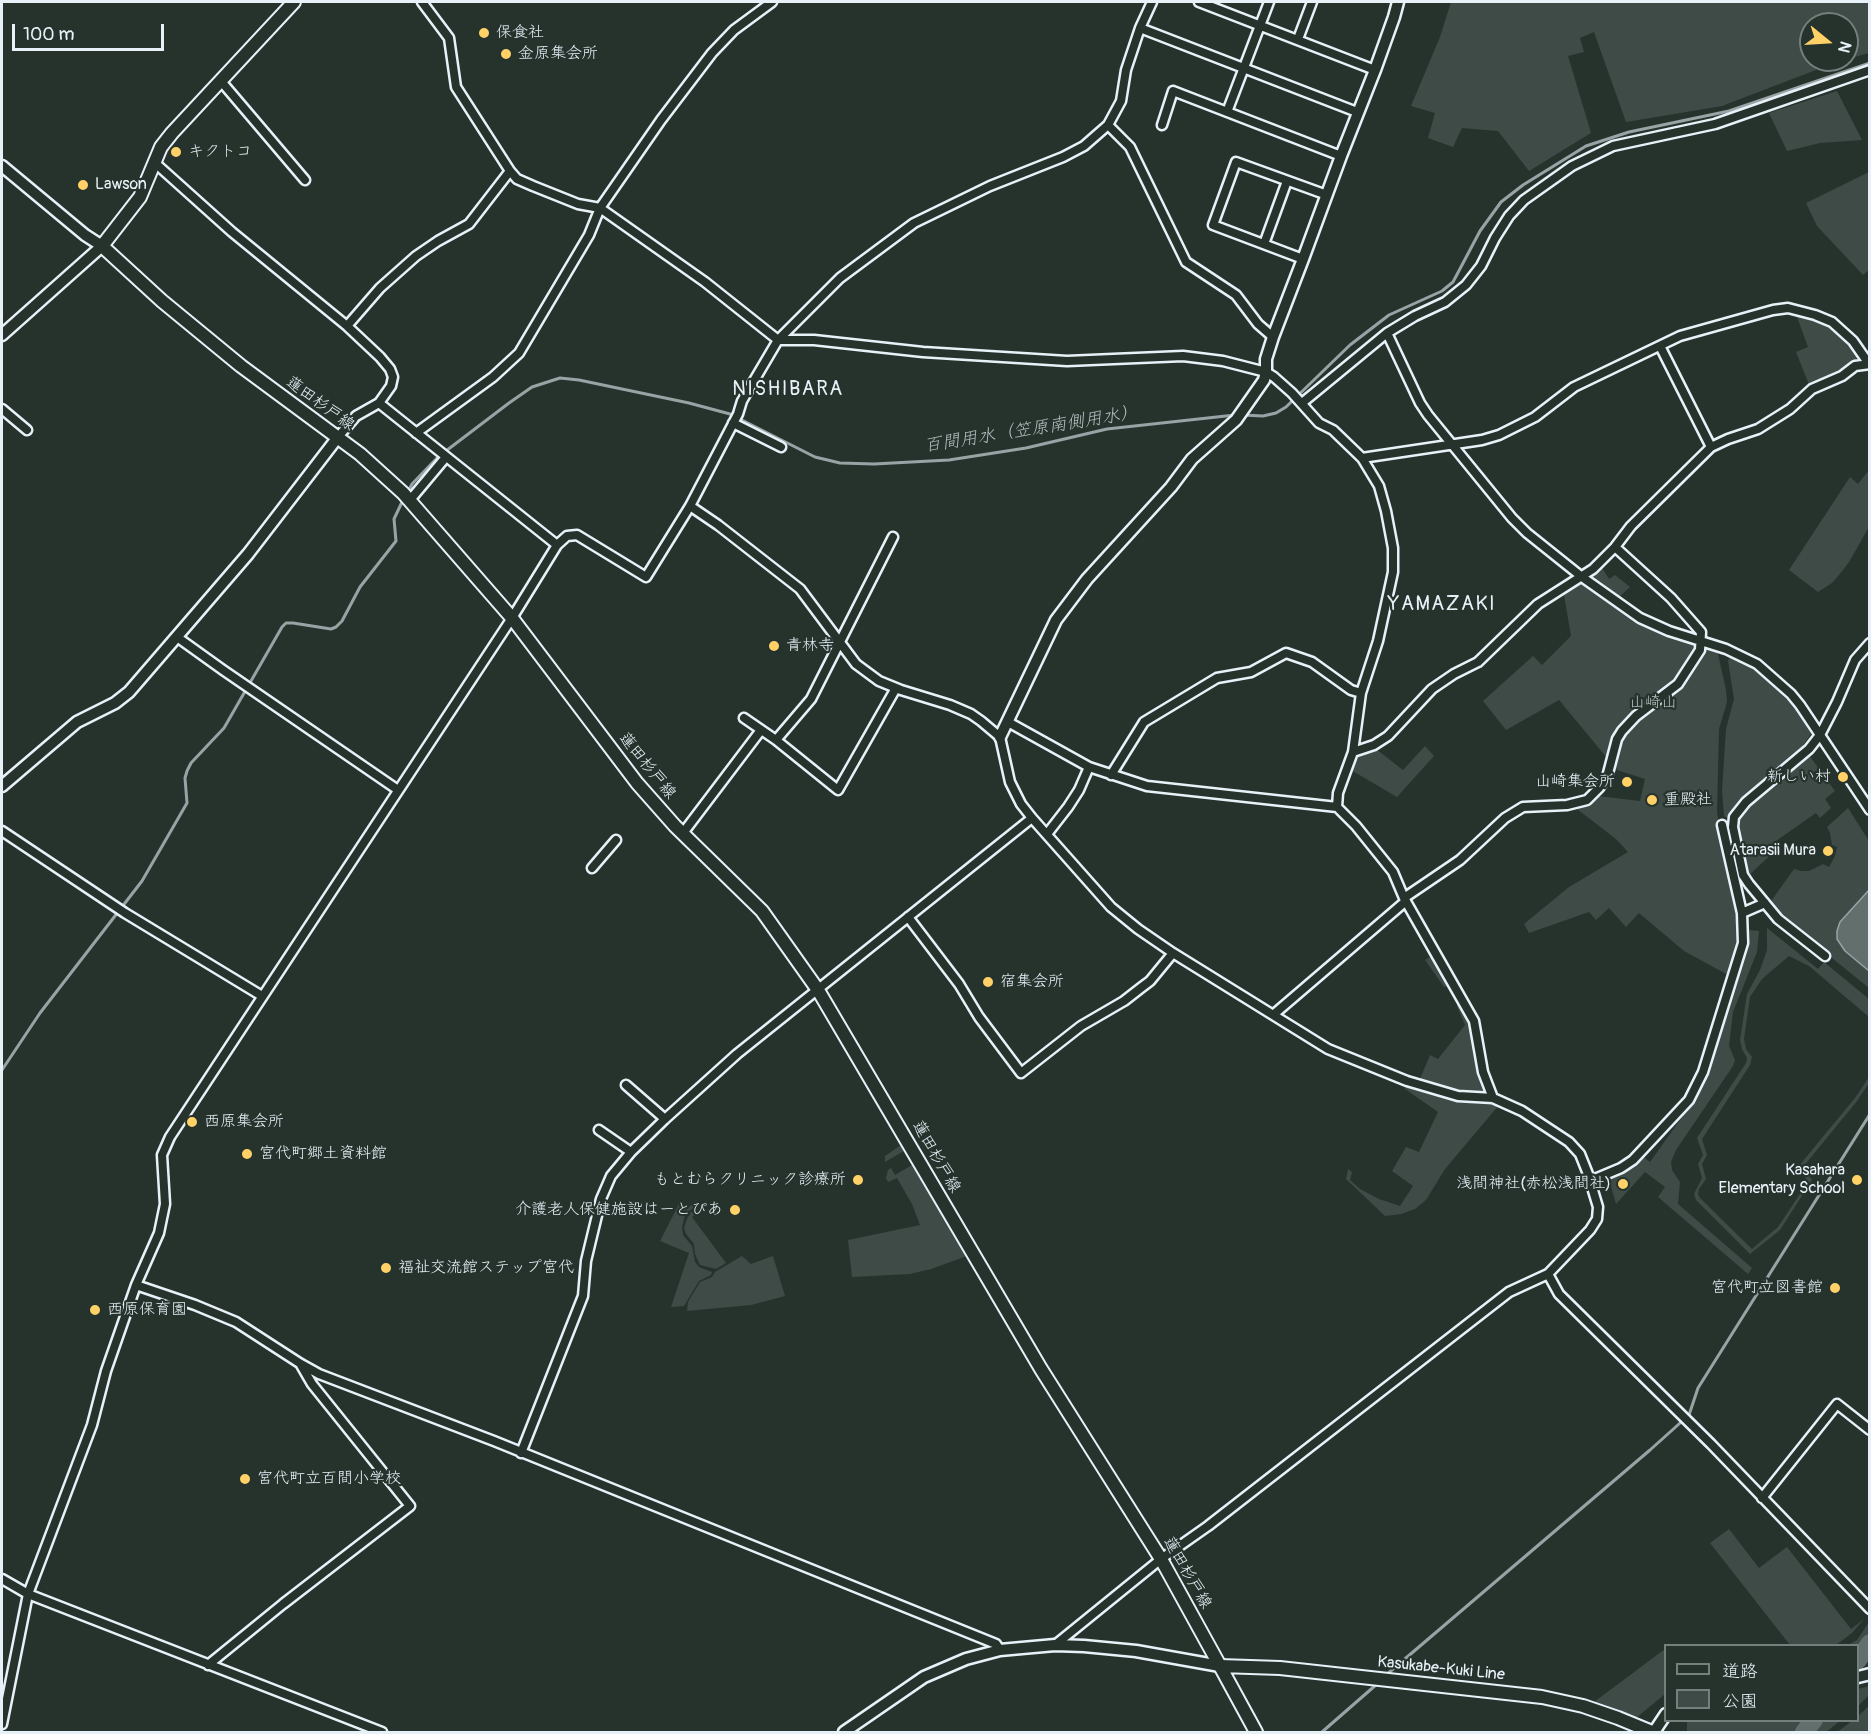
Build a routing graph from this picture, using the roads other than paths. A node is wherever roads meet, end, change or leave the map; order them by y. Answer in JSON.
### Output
{"nodes":[{"id":1,"x":294,"y":2,"type":"edge"},
{"id":2,"x":422,"y":2,"type":"edge"},
{"id":3,"x":772,"y":2,"type":"edge"},
{"id":4,"x":1152,"y":2,"type":"edge"},
{"id":5,"x":1199,"y":2,"type":"edge"},
{"id":6,"x":1269,"y":2,"type":"edge"},
{"id":7,"x":1312,"y":2,"type":"edge"},
{"id":8,"x":1398,"y":2,"type":"edge"},
{"id":9,"x":1260,"y":25,"type":"junction"},
{"id":10,"x":1140,"y":28,"type":"junction"},
{"id":11,"x":1298,"y":39,"type":"junction"},
{"id":12,"x":1244,"y":68,"type":"junction"},
{"id":13,"x":1375,"y":70,"type":"junction"},
{"id":14,"x":1869,"y":70,"type":"edge"},
{"id":15,"x":220,"y":80,"type":"junction"},
{"id":16,"x":1227,"y":112,"type":"junction"},
{"id":17,"x":1357,"y":112,"type":"junction"},
{"id":18,"x":1108,"y":125,"type":"junction"},
{"id":19,"x":1162,"y":125,"type":"dead end"},
{"id":20,"x":1341,"y":156,"type":"junction"},
{"id":21,"x":154,"y":162,"type":"junction"},
{"id":22,"x":2,"y":166,"type":"edge"},
{"id":23,"x":510,"y":171,"type":"junction"},
{"id":24,"x":305,"y":180,"type":"dead end"},
{"id":25,"x":1287,"y":181,"type":"junction"},
{"id":26,"x":1327,"y":195,"type":"junction"},
{"id":27,"x":600,"y":208,"type":"junction"},
{"id":28,"x":1264,"y":244,"type":"junction"},
{"id":29,"x":102,"y":246,"type":"junction"},
{"id":30,"x":1303,"y":259,"type":"junction"},
{"id":31,"x":347,"y":326,"type":"junction"},
{"id":32,"x":1387,"y":333,"type":"junction"},
{"id":33,"x":2,"y":335,"type":"edge"},
{"id":34,"x":1273,"y":337,"type":"junction"},
{"id":35,"x":778,"y":340,"type":"junction"},
{"id":36,"x":1660,"y":346,"type":"junction"},
{"id":37,"x":1869,"y":364,"type":"edge"},
{"id":38,"x":1266,"y":372,"type":"junction"},
{"id":39,"x":379,"y":403,"type":"junction"},
{"id":40,"x":1302,"y":404,"type":"junction"},
{"id":41,"x":2,"y":408,"type":"edge"},
{"id":42,"x":733,"y":423,"type":"junction"},
{"id":43,"x":27,"y":430,"type":"dead end"},
{"id":44,"x":416,"y":433,"type":"junction"},
{"id":45,"x":338,"y":437,"type":"junction"},
{"id":46,"x":1451,"y":445,"type":"junction"},
{"id":47,"x":781,"y":447,"type":"dead end"},
{"id":48,"x":1711,"y":447,"type":"junction"},
{"id":49,"x":446,"y":457,"type":"junction"},
{"id":50,"x":1362,"y":458,"type":"junction"},
{"id":51,"x":410,"y":500,"type":"junction"},
{"id":52,"x":690,"y":506,"type":"junction"},
{"id":53,"x":893,"y":537,"type":"dead end"},
{"id":54,"x":557,"y":545,"type":"junction"},
{"id":55,"x":1615,"y":547,"type":"junction"},
{"id":56,"x":1582,"y":577,"type":"junction"},
{"id":57,"x":512,"y":618,"type":"junction"},
{"id":58,"x":177,"y":637,"type":"junction"},
{"id":59,"x":840,"y":642,"type":"junction"},
{"id":60,"x":1702,"y":642,"type":"junction"},
{"id":61,"x":1869,"y":643,"type":"edge"},
{"id":62,"x":896,"y":688,"type":"junction"},
{"id":63,"x":1361,"y":693,"type":"junction"},
{"id":64,"x":744,"y":718,"type":"dead end"},
{"id":65,"x":1008,"y":722,"type":"junction"},
{"id":66,"x":760,"y":729,"type":"junction"},
{"id":67,"x":1820,"y":735,"type":"junction"},
{"id":68,"x":1000,"y":737,"type":"junction"},
{"id":69,"x":776,"y":740,"type":"junction"},
{"id":70,"x":1353,"y":752,"type":"junction"},
{"id":71,"x":1089,"y":767,"type":"junction"},
{"id":72,"x":1111,"y":775,"type":"junction"},
{"id":73,"x":2,"y":786,"type":"edge"},
{"id":74,"x":398,"y":790,"type":"junction"},
{"id":75,"x":1337,"y":807,"type":"junction"},
{"id":76,"x":1869,"y":810,"type":"edge"},
{"id":77,"x":1032,"y":818,"type":"junction"},
{"id":78,"x":1722,"y":825,"type":"dead end"},
{"id":79,"x":2,"y":831,"type":"edge"},
{"id":80,"x":682,"y":833,"type":"junction"},
{"id":81,"x":1047,"y":834,"type":"junction"},
{"id":82,"x":616,"y":840,"type":"dead end"},
{"id":83,"x":592,"y":868,"type":"dead end"},
{"id":84,"x":1405,"y":900,"type":"junction"},
{"id":85,"x":1765,"y":903,"type":"junction"},
{"id":86,"x":1742,"y":913,"type":"junction"},
{"id":87,"x":908,"y":917,"type":"junction"},
{"id":88,"x":1173,"y":953,"type":"junction"},
{"id":89,"x":1825,"y":956,"type":"dead end"},
{"id":90,"x":818,"y":990,"type":"junction"},
{"id":91,"x":262,"y":996,"type":"junction"},
{"id":92,"x":1273,"y":1015,"type":"junction"},
{"id":93,"x":626,"y":1085,"type":"dead end"},
{"id":94,"x":1493,"y":1098,"type":"junction"},
{"id":95,"x":665,"y":1119,"type":"junction"},
{"id":96,"x":599,"y":1131,"type":"dead end"},
{"id":97,"x":631,"y":1152,"type":"junction"},
{"id":98,"x":1590,"y":1180,"type":"junction"},
{"id":99,"x":1548,"y":1274,"type":"junction"},
{"id":100,"x":136,"y":1285,"type":"junction"},
{"id":101,"x":301,"y":1364,"type":"junction"},
{"id":102,"x":1869,"y":1430,"type":"edge"},
{"id":103,"x":521,"y":1453,"type":"junction"},
{"id":104,"x":1762,"y":1498,"type":"junction"},
{"id":105,"x":1161,"y":1559,"type":"junction"},
{"id":106,"x":2,"y":1579,"type":"edge"},
{"id":107,"x":28,"y":1594,"type":"junction"},
{"id":108,"x":1869,"y":1609,"type":"edge"},
{"id":109,"x":1055,"y":1645,"type":"junction"},
{"id":110,"x":1000,"y":1650,"type":"junction"},
{"id":111,"x":208,"y":1665,"type":"junction"},
{"id":112,"x":1220,"y":1666,"type":"junction"},
{"id":113,"x":3,"y":1702,"type":"edge"},
{"id":114,"x":1664,"y":1716,"type":"edge"},
{"id":115,"x":2,"y":1725,"type":"edge"},
{"id":116,"x":382,"y":1732,"type":"edge"},
{"id":117,"x":844,"y":1732,"type":"edge"},
{"id":118,"x":1256,"y":1732,"type":"edge"},
{"id":119,"x":1653,"y":1732,"type":"edge"}],
"edges":[{"from":1,"to":15,"type":"main road"},
{"from":2,"to":23,"type":"street"},
{"from":3,"to":27,"type":"street"},
{"from":4,"to":10,"type":"street"},
{"from":5,"to":9,"type":"street"},
{"from":6,"to":9,"type":"street"},
{"from":7,"to":11,"type":"street"},
{"from":8,"to":13,"type":"street"},
{"from":9,"to":11,"type":"street"},
{"from":9,"to":12,"type":"street"},
{"from":10,"to":12,"type":"street"},
{"from":10,"to":18,"type":"street"},
{"from":11,"to":13,"type":"street"},
{"from":12,"to":16,"type":"street"},
{"from":12,"to":17,"type":"street"},
{"from":13,"to":17,"type":"street"},
{"from":14,"to":32,"type":"street"},
{"from":15,"to":21,"type":"main road"},
{"from":15,"to":24,"type":"street"},
{"from":16,"to":19,"type":"street"},
{"from":16,"to":20,"type":"street"},
{"from":17,"to":20,"type":"street"},
{"from":18,"to":34,"type":"street"},
{"from":18,"to":35,"type":"street"},
{"from":20,"to":26,"type":"street"},
{"from":21,"to":29,"type":"main road"},
{"from":21,"to":31,"type":"street"},
{"from":22,"to":29,"type":"street"},
{"from":23,"to":27,"type":"street"},
{"from":23,"to":31,"type":"street"},
{"from":25,"to":26,"type":"street"},
{"from":25,"to":28,"type":"street"},
{"from":25,"to":28,"type":"street"},
{"from":26,"to":30,"type":"street"},
{"from":27,"to":35,"type":"street"},
{"from":27,"to":44,"type":"street"},
{"from":28,"to":30,"type":"street"},
{"from":29,"to":33,"type":"street"},
{"from":29,"to":45,"type":"main road","name":"蓮田杉戸線"},
{"from":30,"to":34,"type":"street"},
{"from":31,"to":39,"type":"street"},
{"from":32,"to":40,"type":"street"},
{"from":32,"to":46,"type":"street"},
{"from":34,"to":38,"type":"street"},
{"from":35,"to":38,"type":"street"},
{"from":35,"to":42,"type":"street"},
{"from":36,"to":37,"type":"street"},
{"from":36,"to":46,"type":"street"},
{"from":36,"to":48,"type":"street"},
{"from":37,"to":48,"type":"street"},
{"from":38,"to":40,"type":"street"},
{"from":38,"to":65,"type":"street"},
{"from":39,"to":44,"type":"street"},
{"from":39,"to":45,"type":"street"},
{"from":40,"to":50,"type":"street"},
{"from":41,"to":43,"type":"street"},
{"from":42,"to":47,"type":"street"},
{"from":42,"to":52,"type":"street"},
{"from":44,"to":49,"type":"street"},
{"from":45,"to":51,"type":"main road","name":"蓮田杉戸線"},
{"from":45,"to":58,"type":"street"},
{"from":46,"to":50,"type":"street"},
{"from":46,"to":56,"type":"street"},
{"from":48,"to":55,"type":"street"},
{"from":49,"to":51,"type":"street"},
{"from":49,"to":54,"type":"street"},
{"from":50,"to":63,"type":"street"},
{"from":51,"to":57,"type":"main road","name":"蓮田杉戸線"},
{"from":52,"to":54,"type":"street"},
{"from":52,"to":59,"type":"street"},
{"from":53,"to":59,"type":"street"},
{"from":54,"to":57,"type":"street"},
{"from":55,"to":56,"type":"street"},
{"from":55,"to":60,"type":"street"},
{"from":56,"to":60,"type":"street"},
{"from":56,"to":70,"type":"street"},
{"from":57,"to":74,"type":"street"},
{"from":57,"to":80,"type":"main road","name":"蓮田杉戸線"},
{"from":58,"to":73,"type":"street"},
{"from":58,"to":74,"type":"street"},
{"from":59,"to":62,"type":"street"},
{"from":59,"to":69,"type":"street"},
{"from":60,"to":67,"type":"street"},
{"from":60,"to":84,"type":"street"},
{"from":61,"to":67,"type":"street"},
{"from":62,"to":68,"type":"street"},
{"from":62,"to":69,"type":"street"},
{"from":63,"to":70,"type":"street"},
{"from":63,"to":72,"type":"street"},
{"from":64,"to":66,"type":"street"},
{"from":65,"to":68,"type":"street"},
{"from":65,"to":71,"type":"street"},
{"from":66,"to":69,"type":"street"},
{"from":66,"to":80,"type":"street"},
{"from":67,"to":76,"type":"street"},
{"from":67,"to":85,"type":"street"},
{"from":68,"to":77,"type":"street"},
{"from":70,"to":75,"type":"street"},
{"from":71,"to":72,"type":"street"},
{"from":71,"to":81,"type":"street"},
{"from":72,"to":75,"type":"street"},
{"from":74,"to":91,"type":"street"},
{"from":75,"to":84,"type":"street"},
{"from":77,"to":81,"type":"street"},
{"from":77,"to":87,"type":"street"},
{"from":78,"to":86,"type":"street"},
{"from":79,"to":91,"type":"street"},
{"from":80,"to":90,"type":"main road","name":"蓮田杉戸線"},
{"from":81,"to":88,"type":"street"},
{"from":82,"to":83,"type":"street"},
{"from":84,"to":92,"type":"street"},
{"from":84,"to":94,"type":"street"},
{"from":85,"to":86,"type":"street"},
{"from":85,"to":89,"type":"street"},
{"from":86,"to":98,"type":"street"},
{"from":87,"to":88,"type":"street"},
{"from":87,"to":90,"type":"street"},
{"from":88,"to":92,"type":"street"},
{"from":90,"to":95,"type":"street"},
{"from":90,"to":105,"type":"main road","name":"蓮田杉戸線"},
{"from":91,"to":100,"type":"street"},
{"from":92,"to":94,"type":"street"},
{"from":93,"to":95,"type":"street"},
{"from":94,"to":98,"type":"street"},
{"from":95,"to":97,"type":"street"},
{"from":96,"to":97,"type":"street"},
{"from":97,"to":103,"type":"street"},
{"from":98,"to":99,"type":"street"},
{"from":99,"to":104,"type":"street"},
{"from":99,"to":105,"type":"street"},
{"from":100,"to":101,"type":"street"},
{"from":100,"to":107,"type":"street"},
{"from":101,"to":103,"type":"street"},
{"from":101,"to":111,"type":"street"},
{"from":102,"to":104,"type":"street"},
{"from":103,"to":110,"type":"street"},
{"from":104,"to":108,"type":"street"},
{"from":105,"to":109,"type":"street"},
{"from":105,"to":112,"type":"main road","name":"蓮田杉戸線"},
{"from":106,"to":107,"type":"street"},
{"from":107,"to":111,"type":"street"},
{"from":107,"to":113,"type":"street"},
{"from":109,"to":110,"type":"street"},
{"from":109,"to":112,"type":"street"},
{"from":110,"to":117,"type":"street"},
{"from":111,"to":116,"type":"street"},
{"from":112,"to":118,"type":"main road","name":"蓮田杉戸線"},
{"from":112,"to":119,"type":"main road","name":"Kasukabe-Kuki Line"},
{"from":113,"to":115,"type":"street"},
{"from":114,"to":119,"type":"street"}]}
